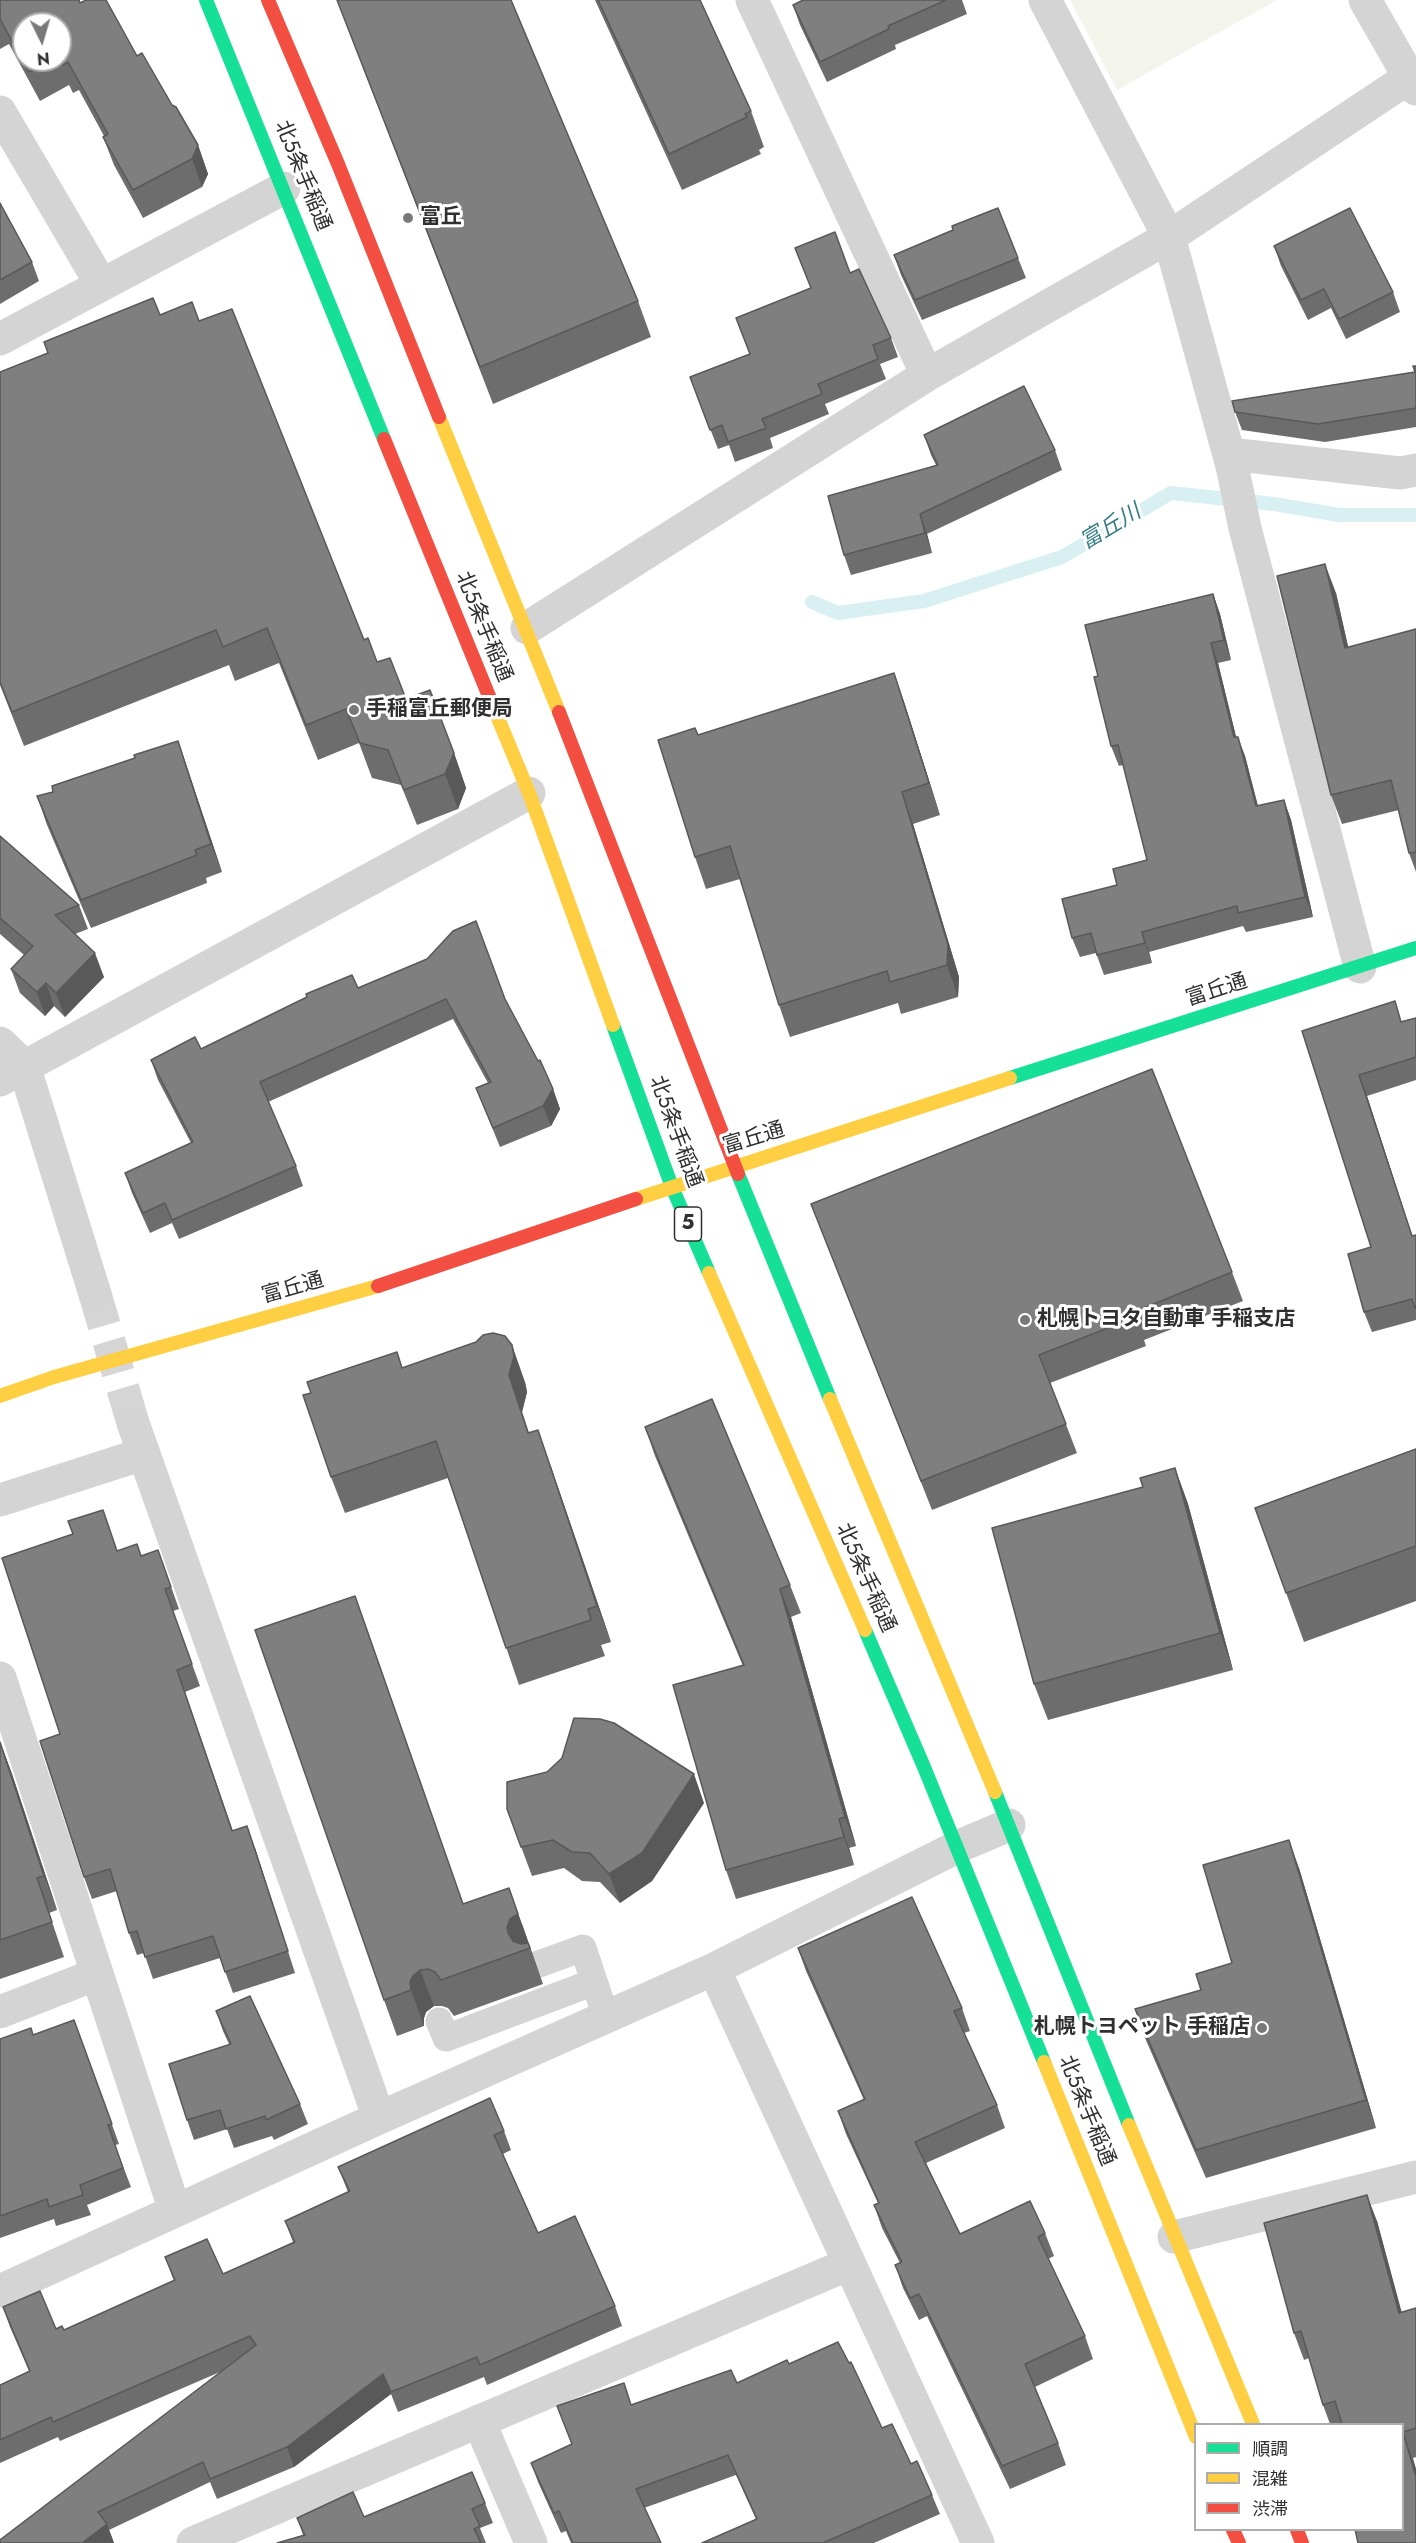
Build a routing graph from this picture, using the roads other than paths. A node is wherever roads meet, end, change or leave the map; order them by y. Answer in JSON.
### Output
{"nodes":[{"id":1,"x":206,"y":0,"type":"edge"},
{"id":2,"x":268,"y":0,"type":"edge"},
{"id":3,"x":752,"y":0,"type":"edge"},
{"id":4,"x":1044,"y":0,"type":"edge"},
{"id":5,"x":1365,"y":0,"type":"edge"},
{"id":6,"x":1414,"y":80,"type":"edge"},
{"id":7,"x":0,"y":111,"type":"edge"},
{"id":8,"x":284,"y":188,"type":"junction"},
{"id":9,"x":1169,"y":237,"type":"junction"},
{"id":10,"x":101,"y":284,"type":"junction"},
{"id":11,"x":0,"y":339,"type":"edge"},
{"id":12,"x":927,"y":375,"type":"junction"},
{"id":13,"x":1230,"y":460,"type":"junction"},
{"id":14,"x":1416,"y":471,"type":"edge"},
{"id":15,"x":527,"y":628,"type":"junction"},
{"id":16,"x":529,"y":793,"type":"junction"},
{"id":17,"x":1415,"y":951,"type":"edge"},
{"id":18,"x":1360,"y":967,"type":"junction"},
{"id":19,"x":0,"y":1043,"type":"edge"},
{"id":20,"x":12,"y":1073,"type":"edge"},
{"id":21,"x":733,"y":1167,"type":"junction"},
{"id":22,"x":672,"y":1186,"type":"junction"},
{"id":23,"x":95,"y":1294,"type":"tunnel mouth"},
{"id":24,"x":0,"y":1396,"type":"edge"},
{"id":25,"x":133,"y":1423,"type":"tunnel mouth"},
{"id":26,"x":142,"y":1454,"type":"junction"},
{"id":27,"x":0,"y":1500,"type":"edge"},
{"id":28,"x":0,"y":1678,"type":"edge"},
{"id":29,"x":1009,"y":1825,"type":"junction"},
{"id":30,"x":957,"y":1847,"type":"junction"},
{"id":31,"x":536,"y":1965,"type":"dead end"},
{"id":32,"x":714,"y":1969,"type":"junction"},
{"id":33,"x":97,"y":1974,"type":"junction"},
{"id":34,"x":594,"y":1982,"type":"junction"},
{"id":35,"x":0,"y":2012,"type":"edge"},
{"id":36,"x":606,"y":2017,"type":"junction"},
{"id":37,"x":439,"y":2021,"type":"dead end"},
{"id":38,"x":379,"y":2118,"type":"junction"},
{"id":39,"x":1416,"y":2177,"type":"edge"},
{"id":40,"x":175,"y":2211,"type":"junction"},
{"id":41,"x":1174,"y":2237,"type":"junction"},
{"id":42,"x":849,"y":2264,"type":"junction"},
{"id":43,"x":0,"y":2291,"type":"edge"},
{"id":44,"x":479,"y":2421,"type":"junction"},
{"id":45,"x":1253,"y":2423,"type":"edge"},
{"id":46,"x":1194,"y":2432,"type":"edge"},
{"id":47,"x":193,"y":2543,"type":"edge"},
{"id":48,"x":531,"y":2543,"type":"edge"},
{"id":49,"x":978,"y":2543,"type":"edge"}],
"edges":[{"from":1,"to":8,"type":"main road","name":"北5条手稲通","number":"5"},
{"from":2,"to":15,"type":"main road","name":"北5条手稲通"},
{"from":3,"to":12,"type":"street"},
{"from":4,"to":9,"type":"street"},
{"from":5,"to":6,"type":"street"},
{"from":6,"to":9,"type":"street"},
{"from":7,"to":10,"type":"street"},
{"from":8,"to":10,"type":"street"},
{"from":8,"to":16,"type":"main road","name":"北5条手稲通","number":"5"},
{"from":9,"to":12,"type":"street"},
{"from":9,"to":13,"type":"street"},
{"from":10,"to":11,"type":"street"},
{"from":12,"to":15,"type":"street"},
{"from":13,"to":14,"type":"street"},
{"from":13,"to":18,"type":"street"},
{"from":15,"to":21,"type":"main road","name":"北5条手稲通"},
{"from":16,"to":20,"type":"street"},
{"from":16,"to":22,"type":"main road","name":"北5条手稲通","number":"5"},
{"from":17,"to":18,"type":"main road","name":"富丘通"},
{"from":18,"to":21,"type":"main road","name":"富丘通"},
{"from":19,"to":20,"type":"street"},
{"from":20,"to":23,"type":"street"},
{"from":21,"to":22,"type":"main road","name":"富丘通"},
{"from":21,"to":29,"type":"main road","name":"北5条手稲通"},
{"from":22,"to":24,"type":"main road","name":"富丘通"},
{"from":22,"to":30,"type":"main road","name":"北5条手稲通","number":"5"},
{"from":25,"to":26,"type":"street"},
{"from":26,"to":27,"type":"street"},
{"from":26,"to":38,"type":"street"},
{"from":28,"to":33,"type":"street"},
{"from":29,"to":30,"type":"street"},
{"from":29,"to":41,"type":"main road","name":"北5条手稲通"},
{"from":30,"to":32,"type":"street"},
{"from":30,"to":46,"type":"main road","name":"北5条手稲通","number":"5"},
{"from":31,"to":34,"type":"lane"},
{"from":32,"to":36,"type":"street"},
{"from":32,"to":42,"type":"street"},
{"from":33,"to":35,"type":"street"},
{"from":33,"to":40,"type":"street"},
{"from":34,"to":36,"type":"lane"},
{"from":34,"to":37,"type":"lane"},
{"from":36,"to":38,"type":"street"},
{"from":38,"to":40,"type":"street"},
{"from":39,"to":41,"type":"street"},
{"from":40,"to":43,"type":"street"},
{"from":41,"to":45,"type":"main road","name":"北5条手稲通"},
{"from":42,"to":44,"type":"street"},
{"from":42,"to":49,"type":"street"},
{"from":44,"to":47,"type":"street"},
{"from":44,"to":48,"type":"street"}]}
